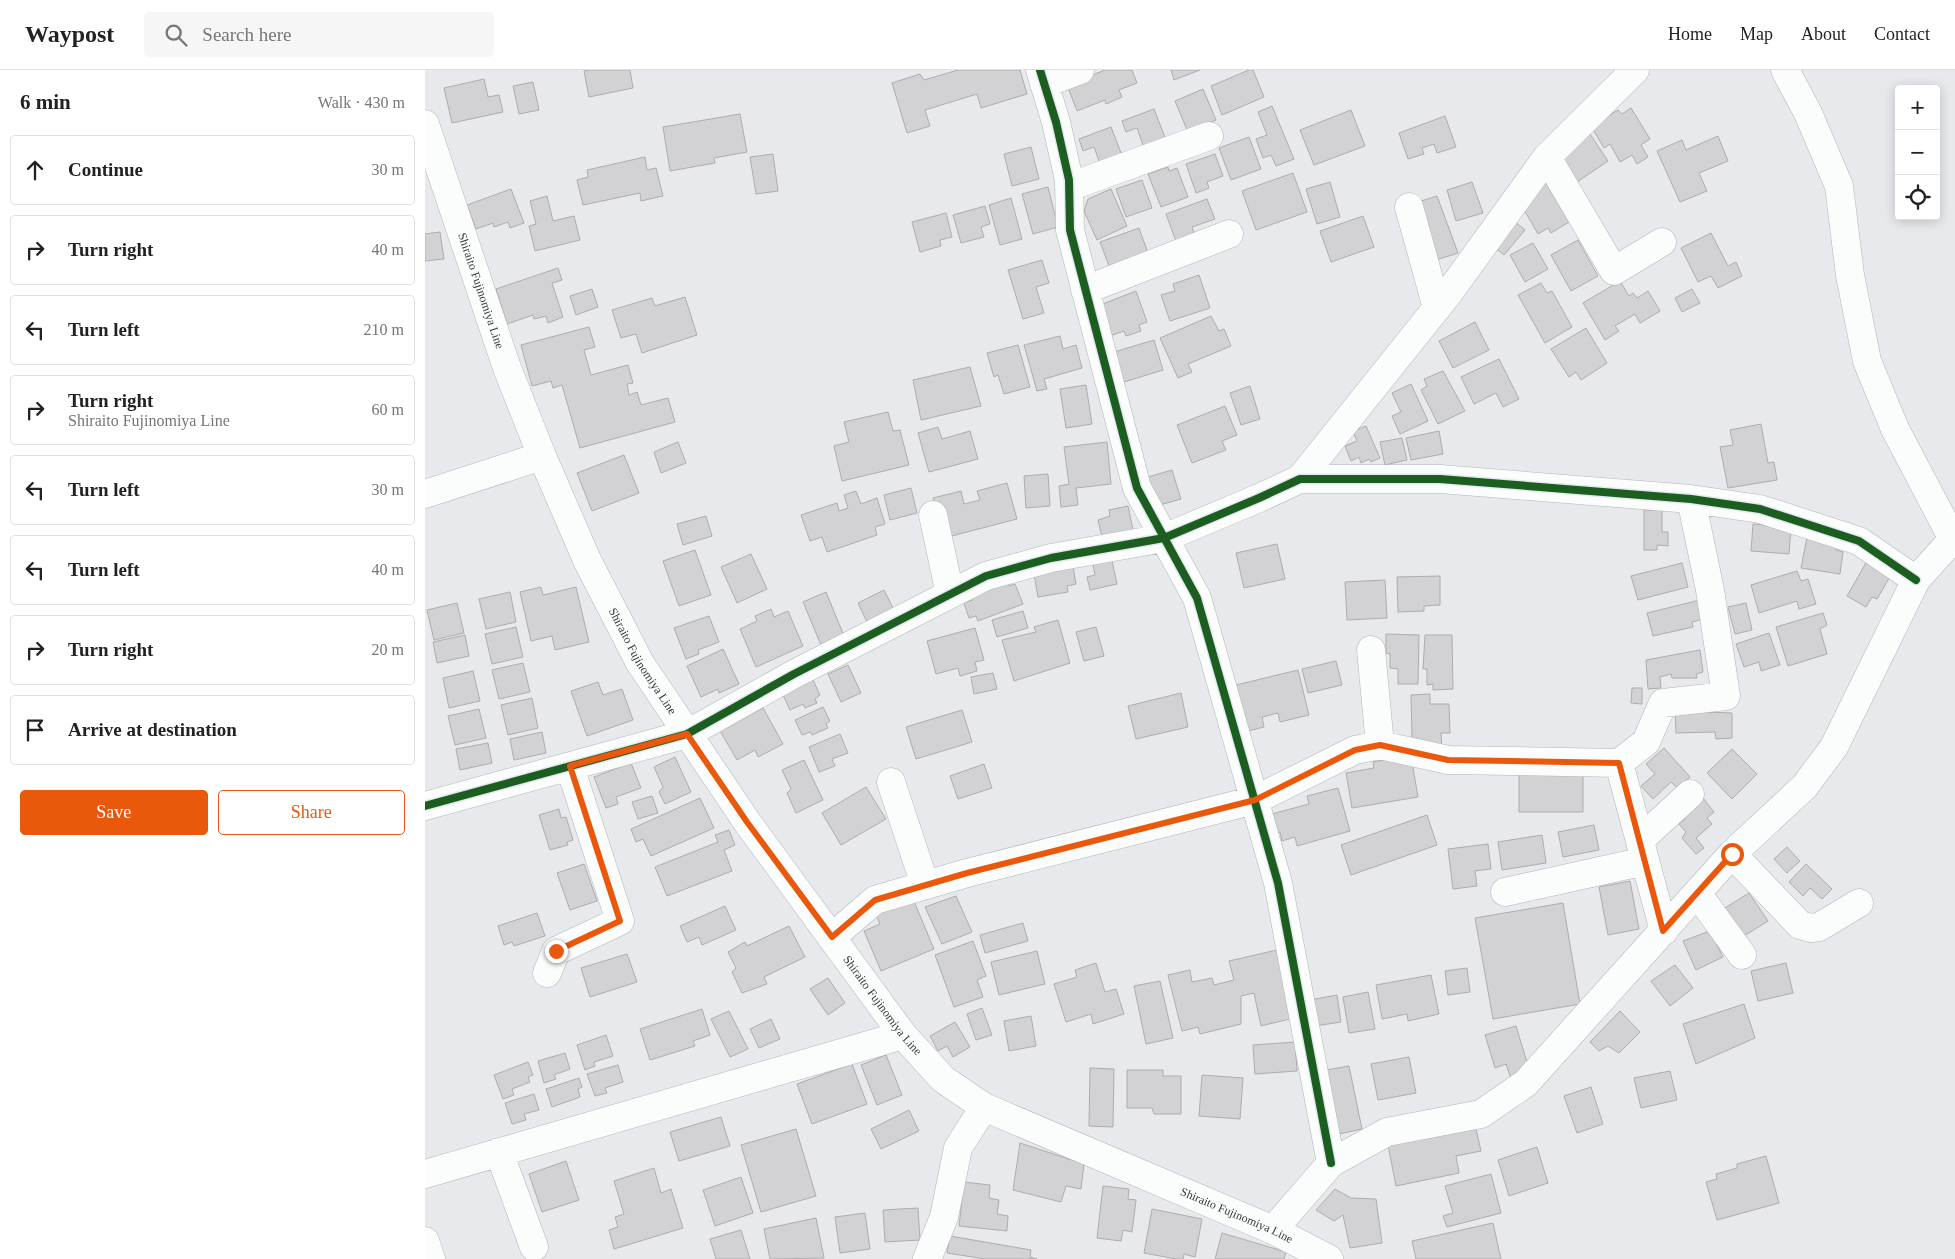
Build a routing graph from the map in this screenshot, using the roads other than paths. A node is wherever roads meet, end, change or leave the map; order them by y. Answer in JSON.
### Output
{"nodes":[{"id":1,"x":1080,"y":70,"type":"edge"},
{"id":2,"x":1635,"y":70,"type":"edge"},
{"id":3,"x":1785,"y":70,"type":"edge"},
{"id":4,"x":1042,"y":77,"type":"edge"},
{"id":5,"x":425,"y":124,"type":"edge"},
{"id":6,"x":1209,"y":136,"type":"dead end"},
{"id":7,"x":1547,"y":157,"type":"junction"},
{"id":8,"x":1069,"y":187,"type":"junction"},
{"id":9,"x":1409,"y":207,"type":"dead end"},
{"id":10,"x":1229,"y":234,"type":"dead end"},
{"id":11,"x":1662,"y":242,"type":"dead end"},
{"id":12,"x":1085,"y":290,"type":"junction"},
{"id":13,"x":1437,"y":308,"type":"junction"},
{"id":14,"x":542,"y":456,"type":"junction"},
{"id":15,"x":1300,"y":479,"type":"junction"},
{"id":16,"x":425,"y":494,"type":"edge"},
{"id":17,"x":1691,"y":499,"type":"junction"},
{"id":18,"x":933,"y":515,"type":"dead end"},
{"id":19,"x":1164,"y":538,"type":"junction"},
{"id":20,"x":1954,"y":538,"type":"edge"},
{"id":21,"x":1916,"y":580,"type":"junction"},
{"id":22,"x":950,"y":594,"type":"junction"},
{"id":23,"x":1371,"y":650,"type":"dead end"},
{"id":24,"x":687,"y":734,"type":"junction"},
{"id":25,"x":1380,"y":745,"type":"junction"},
{"id":26,"x":1619,"y":763,"type":"junction"},
{"id":27,"x":570,"y":766,"type":"junction"},
{"id":28,"x":891,"y":782,"type":"dead end"},
{"id":29,"x":1690,"y":794,"type":"dead end"},
{"id":30,"x":1255,"y":800,"type":"junction"},
{"id":31,"x":425,"y":806,"type":"edge"},
{"id":32,"x":1643,"y":850,"type":"junction"},
{"id":33,"x":1732,"y":854,"type":"junction"},
{"id":34,"x":925,"y":886,"type":"junction"},
{"id":35,"x":1505,"y":892,"type":"dead end"},
{"id":36,"x":1697,"y":893,"type":"junction"},
{"id":37,"x":1859,"y":902,"type":"dead end"},
{"id":38,"x":1663,"y":931,"type":"junction"},
{"id":39,"x":832,"y":937,"type":"junction"},
{"id":40,"x":1742,"y":955,"type":"dead end"},
{"id":41,"x":547,"y":973,"type":"dead end"},
{"id":42,"x":903,"y":1035,"type":"junction"},
{"id":43,"x":984,"y":1108,"type":"junction"},
{"id":44,"x":499,"y":1152,"type":"junction"},
{"id":45,"x":1331,"y":1163,"type":"junction"},
{"id":46,"x":425,"y":1174,"type":"edge"},
{"id":47,"x":1273,"y":1230,"type":"junction"},
{"id":48,"x":425,"y":1241,"type":"edge"},
{"id":49,"x":534,"y":1246,"type":"dead end"},
{"id":50,"x":431,"y":1259,"type":"edge"},
{"id":51,"x":927,"y":1259,"type":"edge"},
{"id":52,"x":1329,"y":1259,"type":"edge"}],
"edges":[{"from":1,"to":4,"type":"street"},
{"from":2,"to":7,"type":"street"},
{"from":3,"to":20,"type":"street"},
{"from":4,"to":8,"type":"street"},
{"from":5,"to":14,"type":"street","name":"Shiraito Fujinomiya Line"},
{"from":6,"to":8,"type":"street"},
{"from":7,"to":11,"type":"street"},
{"from":7,"to":13,"type":"street"},
{"from":8,"to":12,"type":"street"},
{"from":9,"to":13,"type":"street"},
{"from":10,"to":12,"type":"street"},
{"from":12,"to":19,"type":"street"},
{"from":13,"to":15,"type":"street"},
{"from":14,"to":16,"type":"street"},
{"from":14,"to":24,"type":"street","name":"Shiraito Fujinomiya Line"},
{"from":15,"to":17,"type":"street"},
{"from":15,"to":19,"type":"street"},
{"from":17,"to":21,"type":"street"},
{"from":17,"to":26,"type":"street"},
{"from":18,"to":22,"type":"street"},
{"from":19,"to":22,"type":"street"},
{"from":19,"to":30,"type":"street"},
{"from":20,"to":21,"type":"street"},
{"from":21,"to":33,"type":"street"},
{"from":22,"to":24,"type":"street"},
{"from":23,"to":25,"type":"street"},
{"from":24,"to":27,"type":"street"},
{"from":24,"to":39,"type":"street","name":"Shiraito Fujinomiya Line"},
{"from":25,"to":26,"type":"street"},
{"from":25,"to":30,"type":"street"},
{"from":26,"to":32,"type":"street"},
{"from":27,"to":31,"type":"street"},
{"from":27,"to":41,"type":"street"},
{"from":28,"to":34,"type":"street"},
{"from":29,"to":32,"type":"street"},
{"from":30,"to":34,"type":"street"},
{"from":30,"to":45,"type":"street"},
{"from":32,"to":35,"type":"street"},
{"from":32,"to":38,"type":"street"},
{"from":33,"to":36,"type":"street"},
{"from":33,"to":37,"type":"street"},
{"from":34,"to":39,"type":"street"},
{"from":36,"to":38,"type":"street"},
{"from":36,"to":40,"type":"street"},
{"from":38,"to":45,"type":"street"},
{"from":39,"to":42,"type":"street","name":"Shiraito Fujinomiya Line"},
{"from":42,"to":43,"type":"street","name":"Shiraito Fujinomiya Line"},
{"from":42,"to":44,"type":"street"},
{"from":43,"to":47,"type":"street","name":"Shiraito Fujinomiya Line"},
{"from":43,"to":51,"type":"street"},
{"from":44,"to":46,"type":"street"},
{"from":44,"to":49,"type":"street"},
{"from":45,"to":47,"type":"street"},
{"from":47,"to":52,"type":"street","name":"Shiraito Fujinomiya Line"},
{"from":48,"to":50,"type":"street"}]}
